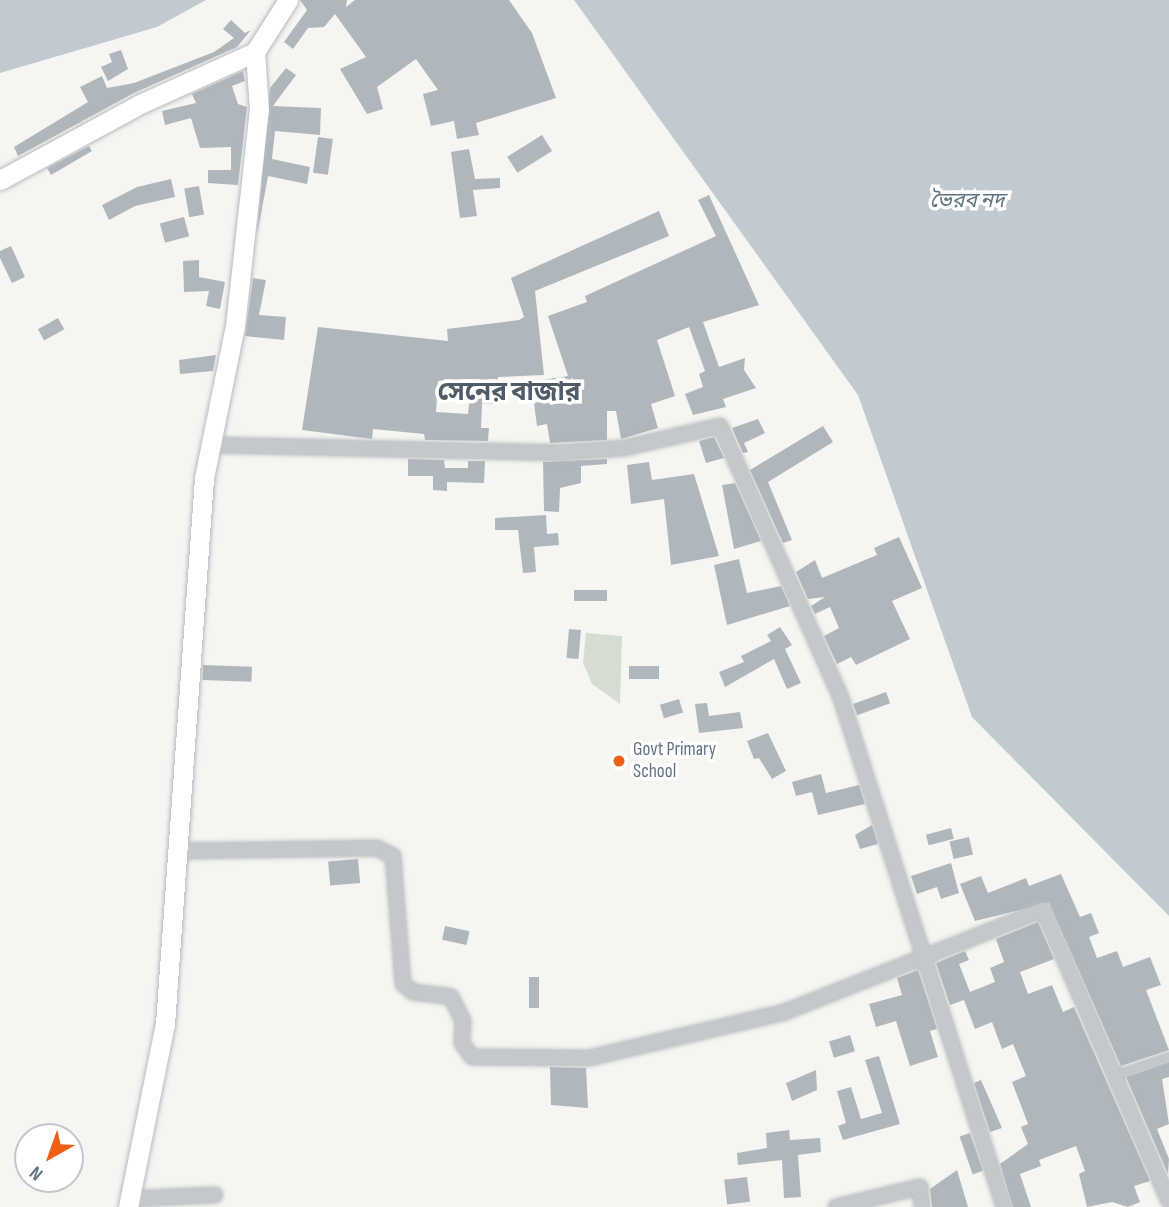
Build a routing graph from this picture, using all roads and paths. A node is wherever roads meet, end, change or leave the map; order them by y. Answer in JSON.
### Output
{"nodes":[{"id":1,"x":288,"y":0,"type":"edge"},
{"id":2,"x":255,"y":52,"type":"junction"},
{"id":3,"x":0,"y":180,"type":"edge"},
{"id":4,"x":211,"y":445,"type":"junction"},
{"id":5,"x":180,"y":851,"type":"junction"},
{"id":6,"x":926,"y":958,"type":"junction"},
{"id":7,"x":1169,"y":1056,"type":"edge"},
{"id":8,"x":1117,"y":1074,"type":"junction"},
{"id":9,"x":215,"y":1195,"type":"dead end"},
{"id":10,"x":1169,"y":1201,"type":"edge"},
{"id":11,"x":128,"y":1203,"type":"edge"},
{"id":12,"x":836,"y":1207,"type":"edge"},
{"id":13,"x":922,"y":1207,"type":"edge"},
{"id":14,"x":1004,"y":1207,"type":"edge"}],
"edges":[{"from":1,"to":2,"type":"main road"},
{"from":2,"to":3,"type":"main road"},
{"from":2,"to":4,"type":"main road"},
{"from":4,"to":5,"type":"main road"},
{"from":4,"to":6,"type":"street"},
{"from":5,"to":6,"type":"street"},
{"from":5,"to":11,"type":"main road"},
{"from":6,"to":8,"type":"street"},
{"from":6,"to":14,"type":"street"},
{"from":7,"to":8,"type":"lane"},
{"from":8,"to":10,"type":"street"},
{"from":9,"to":11,"type":"street"},
{"from":12,"to":13,"type":"street"}]}
